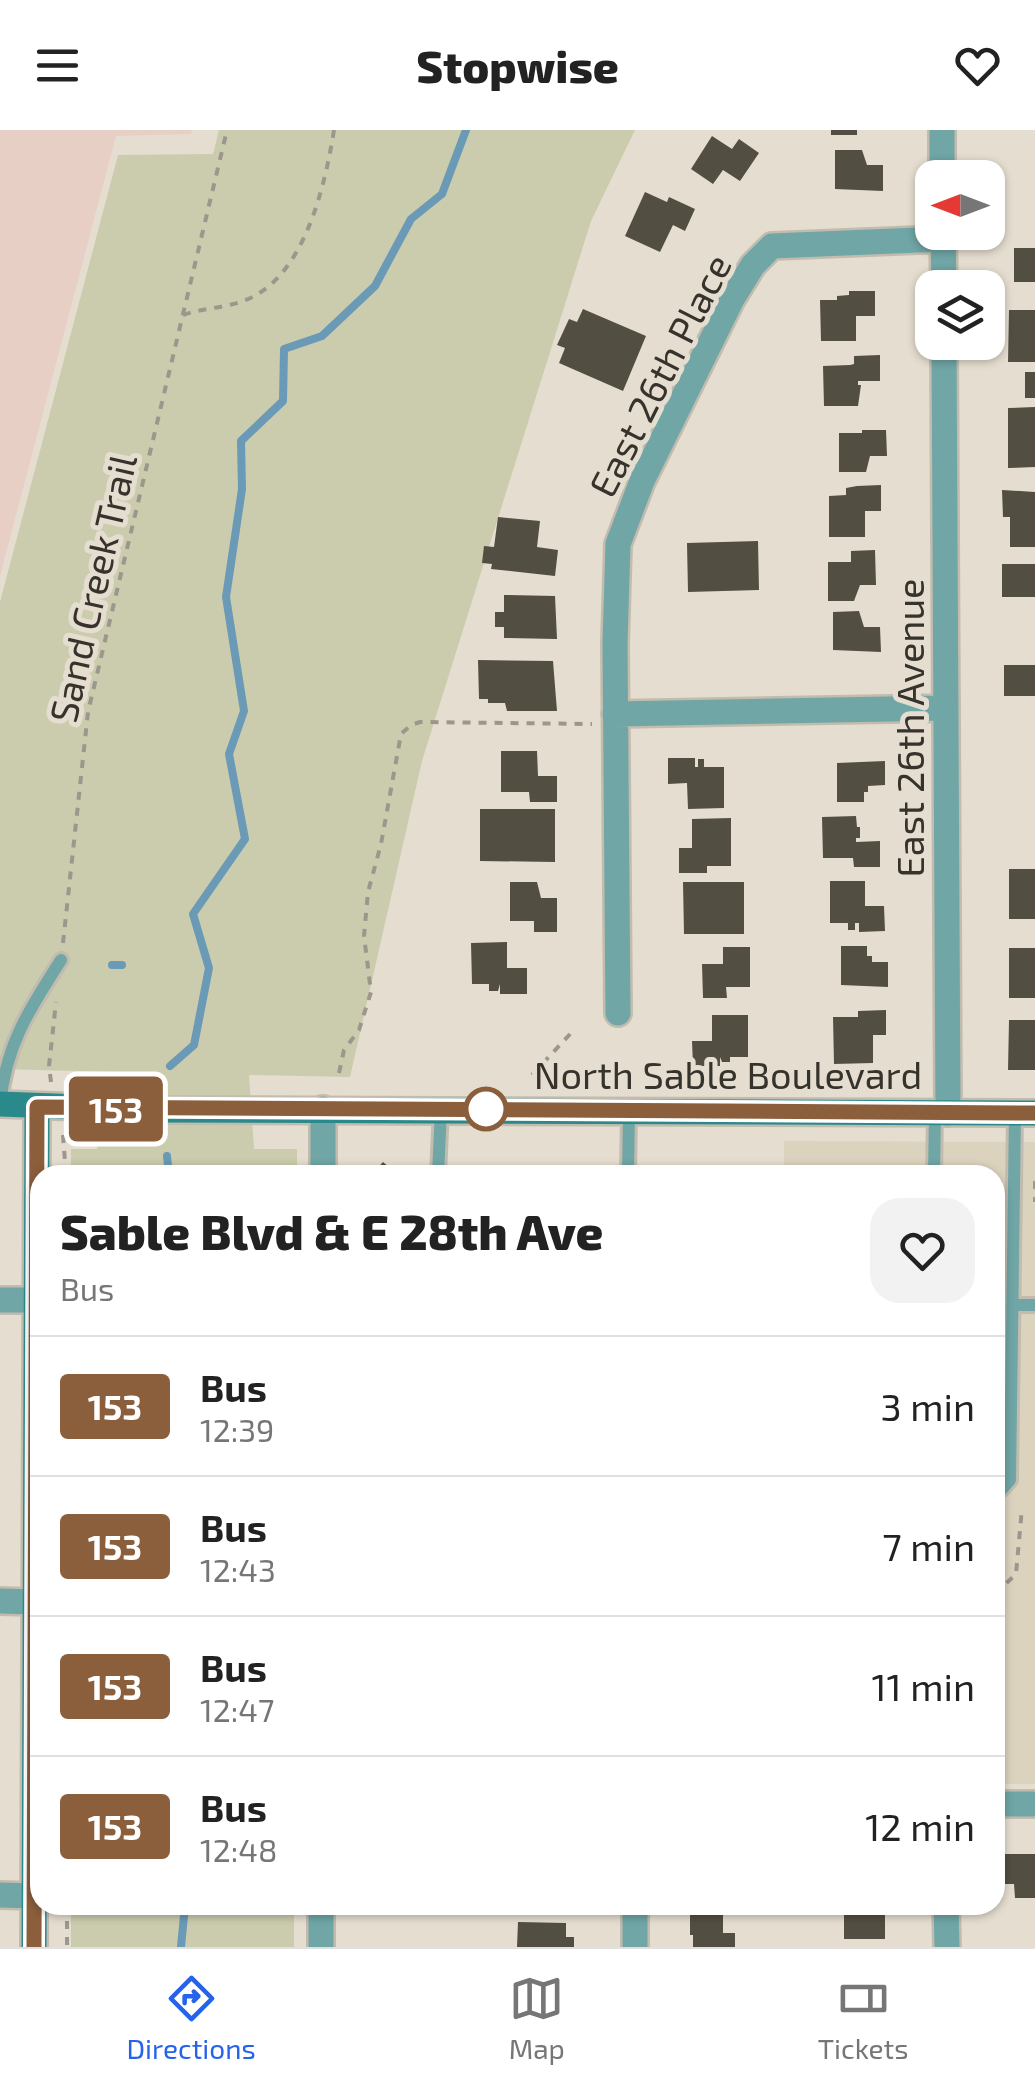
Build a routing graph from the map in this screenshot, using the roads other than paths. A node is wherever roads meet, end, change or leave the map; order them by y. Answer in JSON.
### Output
{"nodes":[{"id":1,"x":942,"y":130,"type":"edge"},
{"id":2,"x":942,"y":160,"type":"edge"},
{"id":3,"x":915,"y":238,"type":"edge"},
{"id":4,"x":944,"y":360,"type":"edge"},
{"id":5,"x":946,"y":708,"type":"junction"},
{"id":6,"x":616,"y":714,"type":"junction"},
{"id":7,"x":61,"y":960,"type":"road end"},
{"id":8,"x":618,"y":1013,"type":"dead end"},
{"id":9,"x":0,"y":1104,"type":"edge"},
{"id":10,"x":37,"y":1107,"type":"junction"},
{"id":11,"x":323,"y":1108,"type":"junction"},
{"id":12,"x":440,"y":1109,"type":"junction"},
{"id":13,"x":629,"y":1110,"type":"junction"},
{"id":14,"x":941,"y":1113,"type":"junction"},
{"id":15,"x":1025,"y":1113,"type":"edge"},
{"id":16,"x":36,"y":1165,"type":"edge"},
{"id":17,"x":322,"y":1165,"type":"edge"},
{"id":18,"x":438,"y":1165,"type":"edge"},
{"id":19,"x":628,"y":1165,"type":"edge"},
{"id":20,"x":937,"y":1165,"type":"edge"},
{"id":21,"x":0,"y":1300,"type":"edge"},
{"id":22,"x":30,"y":1300,"type":"edge"},
{"id":23,"x":1012,"y":1305,"type":"junction"},
{"id":24,"x":1035,"y":1305,"type":"edge"},
{"id":25,"x":1005,"y":1485,"type":"edge"},
{"id":26,"x":0,"y":1601,"type":"edge"},
{"id":27,"x":30,"y":1602,"type":"edge"},
{"id":28,"x":1005,"y":1804,"type":"edge"},
{"id":29,"x":1035,"y":1804,"type":"edge"},
{"id":30,"x":0,"y":1896,"type":"edge"},
{"id":31,"x":30,"y":1896,"type":"edge"},
{"id":32,"x":34,"y":1915,"type":"edge"},
{"id":33,"x":321,"y":1915,"type":"edge"},
{"id":34,"x":635,"y":1915,"type":"edge"},
{"id":35,"x":946,"y":1915,"type":"edge"},
{"id":36,"x":34,"y":1947,"type":"edge"},
{"id":37,"x":320,"y":1947,"type":"edge"},
{"id":38,"x":635,"y":1947,"type":"edge"},
{"id":39,"x":946,"y":1947,"type":"edge"}],
"edges":[{"from":1,"to":2,"type":"street"},
{"from":3,"to":6,"type":"street","name":"East 26th Place"},
{"from":4,"to":5,"type":"street","name":"East 26th Avenue"},
{"from":5,"to":6,"type":"street"},
{"from":5,"to":14,"type":"street","name":"East 26th Avenue"},
{"from":6,"to":8,"type":"street","name":"East 26th Place"},
{"from":7,"to":9,"type":"lane"},
{"from":9,"to":10,"type":"street","name":"North Sable Boulevard"},
{"from":10,"to":11,"type":"street","name":"North Sable Boulevard"},
{"from":10,"to":16,"type":"street"},
{"from":11,"to":12,"type":"street","name":"North Sable Boulevard"},
{"from":11,"to":17,"type":"street"},
{"from":12,"to":13,"type":"street","name":"North Sable Boulevard"},
{"from":12,"to":18,"type":"lane"},
{"from":13,"to":14,"type":"street","name":"North Sable Boulevard"},
{"from":13,"to":19,"type":"lane"},
{"from":14,"to":15,"type":"street","name":"North Sable Boulevard"},
{"from":14,"to":20,"type":"lane"},
{"from":15,"to":23,"type":"lane"},
{"from":21,"to":22,"type":"street"},
{"from":23,"to":24,"type":"lane"},
{"from":23,"to":25,"type":"lane"},
{"from":26,"to":27,"type":"street"},
{"from":28,"to":29,"type":"street"},
{"from":30,"to":31,"type":"street"},
{"from":32,"to":36,"type":"street"},
{"from":33,"to":37,"type":"street"},
{"from":34,"to":38,"type":"street"},
{"from":35,"to":39,"type":"street"}]}
